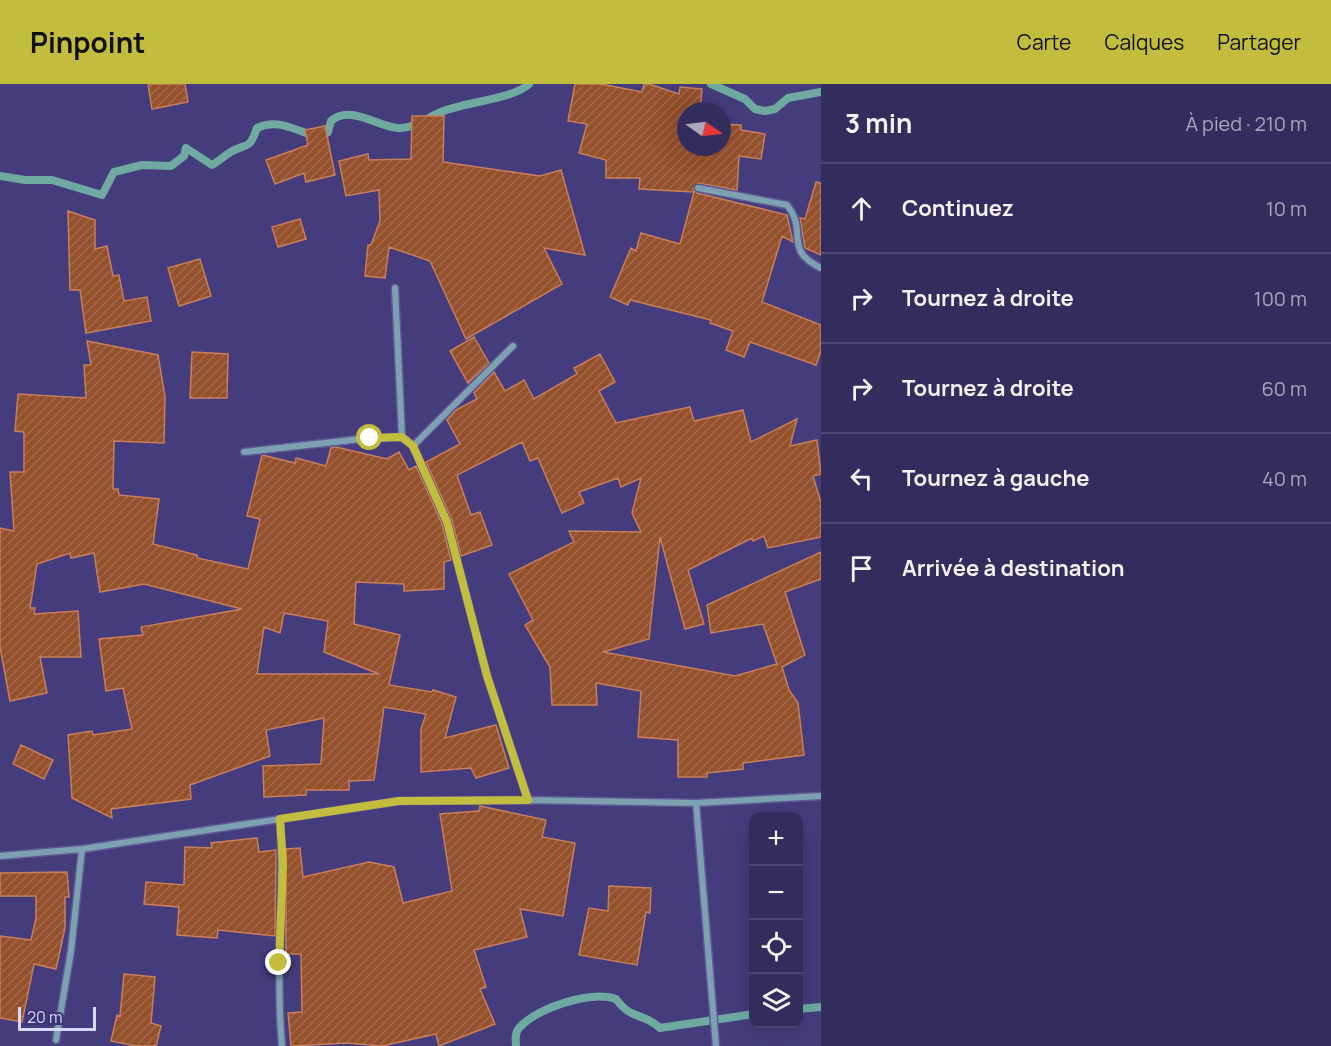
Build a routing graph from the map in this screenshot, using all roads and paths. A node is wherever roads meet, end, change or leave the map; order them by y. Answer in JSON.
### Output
{"nodes":[{"id":1,"x":698,"y":188,"type":"dead end"},
{"id":2,"x":821,"y":268,"type":"edge"},
{"id":3,"x":394,"y":288,"type":"dead end"},
{"id":4,"x":513,"y":346,"type":"dead end"},
{"id":5,"x":402,"y":437,"type":"junction"},
{"id":6,"x":413,"y":446,"type":"junction"},
{"id":7,"x":244,"y":452,"type":"dead end"},
{"id":8,"x":821,"y":796,"type":"edge"},
{"id":9,"x":528,"y":800,"type":"junction"},
{"id":10,"x":696,"y":803,"type":"junction"},
{"id":11,"x":280,"y":819,"type":"junction"},
{"id":12,"x":82,"y":849,"type":"junction"},
{"id":13,"x":0,"y":856,"type":"edge"},
{"id":14,"x":56,"y":1040,"type":"dead end"},
{"id":15,"x":282,"y":1046,"type":"edge"},
{"id":16,"x":716,"y":1046,"type":"edge"}],
"edges":[{"from":1,"to":2,"type":"street"},
{"from":3,"to":5,"type":"street"},
{"from":4,"to":6,"type":"street"},
{"from":5,"to":6,"type":"street"},
{"from":5,"to":7,"type":"street"},
{"from":6,"to":9,"type":"street"},
{"from":8,"to":10,"type":"street"},
{"from":9,"to":10,"type":"street"},
{"from":9,"to":11,"type":"street"},
{"from":10,"to":16,"type":"street"},
{"from":11,"to":12,"type":"street"},
{"from":11,"to":15,"type":"street"},
{"from":12,"to":13,"type":"street"},
{"from":12,"to":14,"type":"street"}]}
